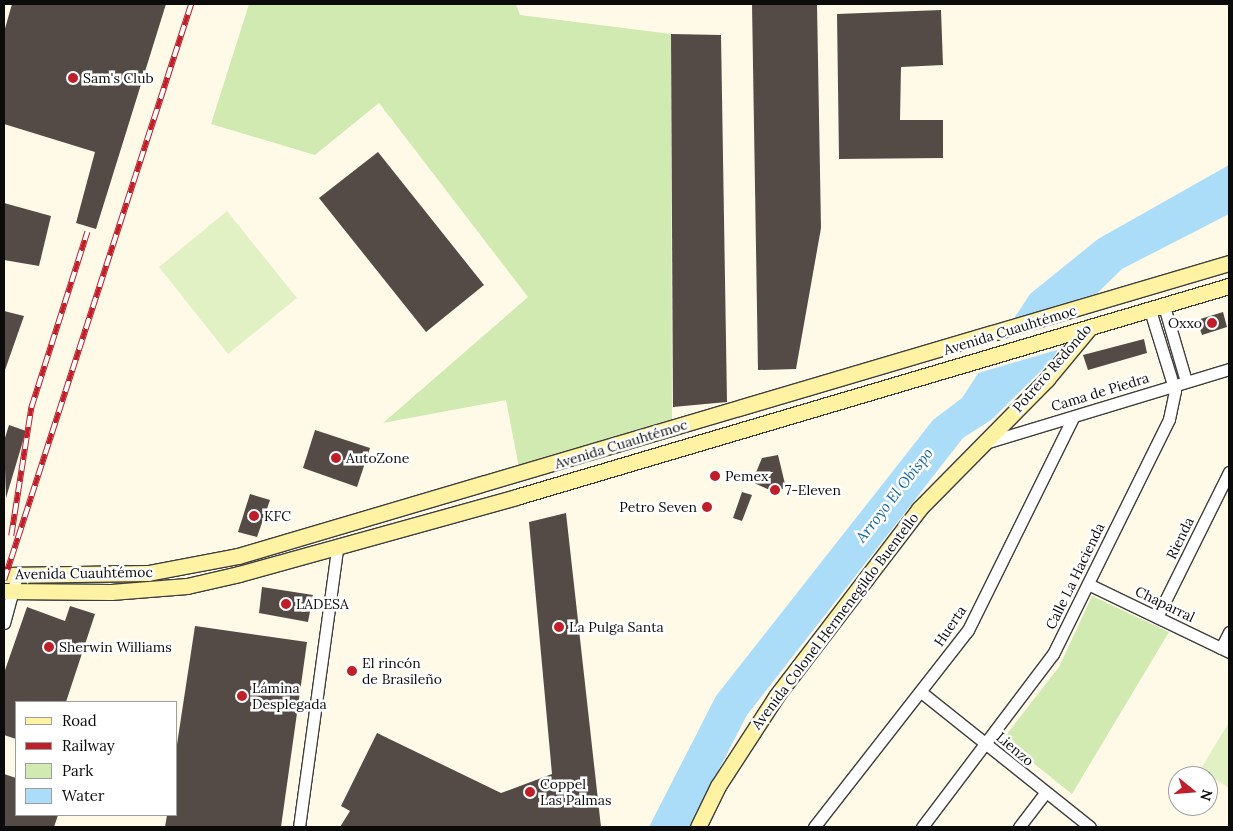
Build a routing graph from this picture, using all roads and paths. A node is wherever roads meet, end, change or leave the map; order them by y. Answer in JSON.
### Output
{"nodes":[{"id":1,"x":1229,"y":263,"type":"edge"},
{"id":2,"x":1229,"y":286,"type":"edge"},
{"id":3,"x":1097,"y":303,"type":"junction"},
{"id":4,"x":1157,"y":308,"type":"junction"},
{"id":5,"x":1084,"y":330,"type":"junction"},
{"id":6,"x":1229,"y":369,"type":"edge"},
{"id":7,"x":1186,"y":381,"type":"junction"},
{"id":8,"x":1173,"y":386,"type":"junction"},
{"id":9,"x":1073,"y":418,"type":"junction"},
{"id":10,"x":999,"y":436,"type":"junction"},
{"id":11,"x":1229,"y":472,"type":"edge"},
{"id":12,"x":378,"y":515,"type":"junction"},
{"id":13,"x":285,"y":543,"type":"junction"},
{"id":14,"x":337,"y":548,"type":"junction"},
{"id":15,"x":148,"y":573,"type":"junction"},
{"id":16,"x":10,"y":575,"type":"edge"},
{"id":17,"x":1088,"y":584,"type":"junction"},
{"id":18,"x":8,"y":590,"type":"edge"},
{"id":19,"x":149,"y":590,"type":"junction"},
{"id":20,"x":1157,"y":618,"type":"junction"},
{"id":21,"x":4,"y":623,"type":"edge"},
{"id":22,"x":1229,"y":632,"type":"edge"},
{"id":23,"x":1225,"y":650,"type":"edge"},
{"id":24,"x":921,"y":692,"type":"junction"},
{"id":25,"x":986,"y":745,"type":"junction"},
{"id":26,"x":1045,"y":793,"type":"junction"},
{"id":27,"x":299,"y":827,"type":"edge"},
{"id":28,"x":698,"y":827,"type":"edge"},
{"id":29,"x":814,"y":827,"type":"edge"},
{"id":30,"x":922,"y":827,"type":"edge"},
{"id":31,"x":1019,"y":827,"type":"edge"},
{"id":32,"x":1090,"y":827,"type":"edge"}],
"edges":[{"from":1,"to":3,"type":"main road","name":"Avenida Cuauhtémoc"},
{"from":2,"to":4,"type":"main road","name":"Avenida Cuauhtémoc"},
{"from":3,"to":5,"type":"main road","name":"Potrero Redondo"},
{"from":3,"to":12,"type":"main road","name":"Avenida Cuauhtémoc"},
{"from":4,"to":5,"type":"main road","name":"Avenida Cuauhtémoc"},
{"from":4,"to":7,"type":"street"},
{"from":4,"to":8,"type":"street","name":"Calle La Hacienda"},
{"from":5,"to":10,"type":"main road","name":"Potrero Redondo"},
{"from":5,"to":14,"type":"main road","name":"Avenida Cuauhtémoc"},
{"from":6,"to":7,"type":"street","name":"Cama de Piedra"},
{"from":7,"to":8,"type":"street","name":"Cama de Piedra"},
{"from":8,"to":9,"type":"street","name":"Cama de Piedra"},
{"from":8,"to":17,"type":"street","name":"Calle La Hacienda"},
{"from":9,"to":10,"type":"street","name":"Cama de Piedra"},
{"from":9,"to":24,"type":"street","name":"Huerta"},
{"from":10,"to":28,"type":"main road","name":"Avenida Colonel Hermenegildo Buentello"},
{"from":11,"to":20,"type":"street","name":"Rienda"},
{"from":12,"to":13,"type":"main road","name":"Avenida Cuauhtémoc"},
{"from":12,"to":14,"type":"main road"},
{"from":13,"to":14,"type":"main road"},
{"from":13,"to":15,"type":"main road","name":"Avenida Cuauhtémoc"},
{"from":14,"to":19,"type":"main road","name":"Avenida Cuauhtémoc"},
{"from":14,"to":27,"type":"street"},
{"from":15,"to":16,"type":"main road","name":"Avenida Cuauhtémoc"},
{"from":15,"to":19,"type":"main road"},
{"from":16,"to":18,"type":"street"},
{"from":17,"to":20,"type":"street","name":"Chaparral"},
{"from":17,"to":25,"type":"street","name":"Calle La Hacienda"},
{"from":18,"to":19,"type":"main road","name":"Avenida Cuauhtémoc"},
{"from":18,"to":21,"type":"street"},
{"from":20,"to":23,"type":"street","name":"Chaparral"},
{"from":22,"to":23,"type":"street"},
{"from":24,"to":25,"type":"street","name":"Lienzo"},
{"from":24,"to":29,"type":"street","name":"Huerta"},
{"from":25,"to":26,"type":"street","name":"Lienzo"},
{"from":25,"to":30,"type":"street","name":"Calle La Hacienda"},
{"from":26,"to":31,"type":"street"},
{"from":26,"to":32,"type":"street","name":"Lienzo"}]}
